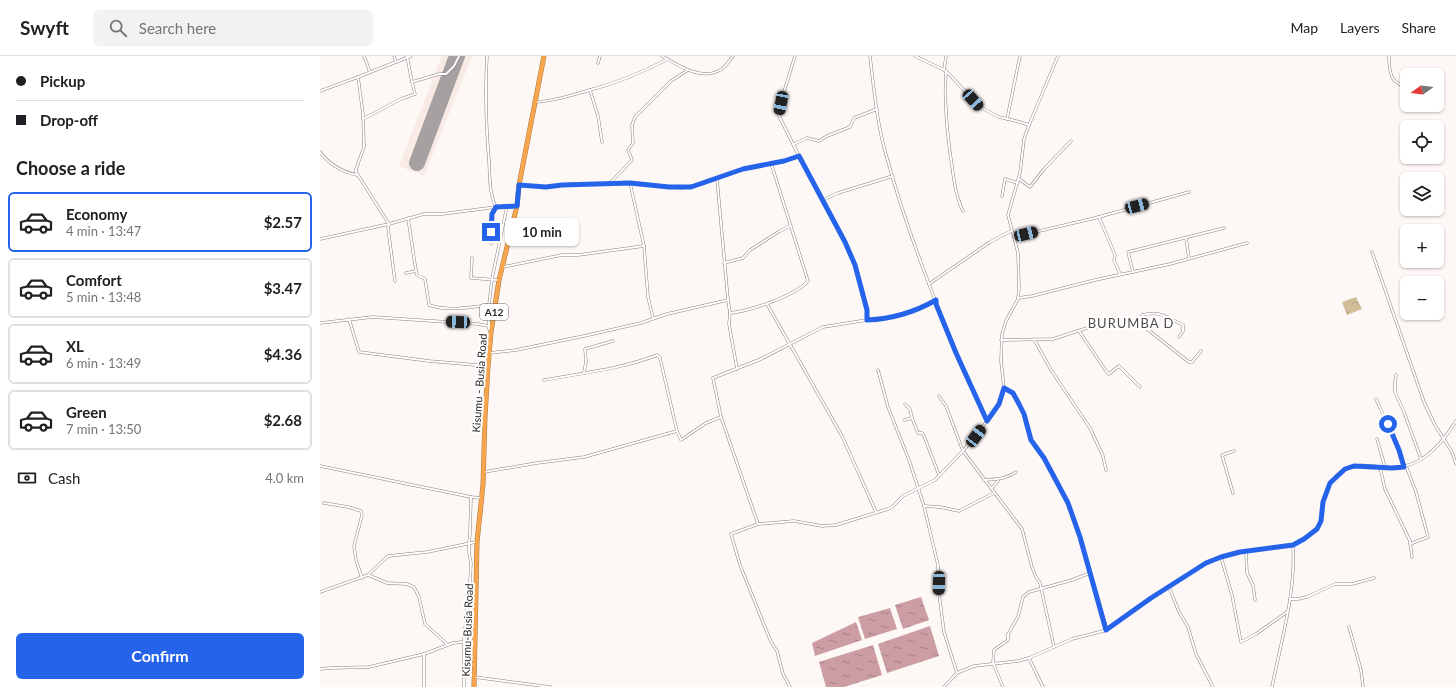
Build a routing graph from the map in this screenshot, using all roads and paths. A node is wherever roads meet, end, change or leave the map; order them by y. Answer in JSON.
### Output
{"nodes":[{"id":1,"x":364,"y":56,"type":"edge"},
{"id":2,"x":394,"y":56,"type":"edge"},
{"id":3,"x":411,"y":56,"type":"edge"},
{"id":4,"x":459,"y":56,"type":"edge"},
{"id":5,"x":487,"y":56,"type":"edge"},
{"id":6,"x":544,"y":56,"type":"edge"},
{"id":7,"x":600,"y":56,"type":"edge"},
{"id":8,"x":662,"y":56,"type":"edge"},
{"id":9,"x":733,"y":56,"type":"edge"},
{"id":10,"x":795,"y":56,"type":"edge"},
{"id":11,"x":870,"y":56,"type":"edge"},
{"id":12,"x":915,"y":56,"type":"edge"},
{"id":13,"x":946,"y":56,"type":"edge"},
{"id":14,"x":1020,"y":56,"type":"edge"},
{"id":15,"x":1058,"y":56,"type":"edge"},
{"id":16,"x":1389,"y":56,"type":"edge"},
{"id":17,"x":407,"y":57,"type":"edge"},
{"id":18,"x":668,"y":59,"type":"junction"},
{"id":19,"x":396,"y":62,"type":"junction"},
{"id":20,"x":598,"y":63,"type":"dead end"},
{"id":21,"x":688,"y":70,"type":"junction"},
{"id":22,"x":945,"y":71,"type":"junction"},
{"id":23,"x":370,"y":72,"type":"junction"},
{"id":24,"x":358,"y":77,"type":"junction"},
{"id":25,"x":412,"y":82,"type":"junction"},
{"id":26,"x":1400,"y":84,"type":"edge"},
{"id":27,"x":590,"y":90,"type":"junction"},
{"id":28,"x":320,"y":91,"type":"edge"},
{"id":29,"x":534,"y":102,"type":"junction"},
{"id":30,"x":877,"y":109,"type":"junction"},
{"id":31,"x":363,"y":119,"type":"junction"},
{"id":32,"x":1007,"y":119,"type":"junction"},
{"id":33,"x":1029,"y":125,"type":"junction"},
{"id":34,"x":1071,"y":141,"type":"dead end"},
{"id":35,"x":602,"y":142,"type":"dead end"},
{"id":36,"x":793,"y":144,"type":"junction"},
{"id":37,"x":320,"y":152,"type":"edge"},
{"id":38,"x":799,"y":156,"type":"junction"},
{"id":39,"x":771,"y":163,"type":"junction"},
{"id":40,"x":357,"y":174,"type":"junction"},
{"id":41,"x":893,"y":176,"type":"junction"},
{"id":42,"x":717,"y":179,"type":"junction"},
{"id":43,"x":1019,"y":179,"type":"junction"},
{"id":44,"x":610,"y":183,"type":"junction"},
{"id":45,"x":630,"y":183,"type":"junction"},
{"id":46,"x":1018,"y":183,"type":"junction"},
{"id":47,"x":519,"y":185,"type":"junction"},
{"id":48,"x":1189,"y":192,"type":"dead end"},
{"id":49,"x":1002,"y":196,"type":"dead end"},
{"id":50,"x":823,"y":200,"type":"junction"},
{"id":51,"x":507,"y":206,"type":"junction"},
{"id":52,"x":517,"y":206,"type":"junction"},
{"id":53,"x":496,"y":207,"type":"junction"},
{"id":54,"x":963,"y":211,"type":"dead end"},
{"id":55,"x":1099,"y":217,"type":"junction"},
{"id":56,"x":408,"y":218,"type":"junction"},
{"id":57,"x":389,"y":224,"type":"junction"},
{"id":58,"x":791,"y":226,"type":"junction"},
{"id":59,"x":1224,"y":228,"type":"dead end"},
{"id":60,"x":1011,"y":230,"type":"junction"},
{"id":61,"x":1014,"y":237,"type":"junction"},
{"id":62,"x":1186,"y":238,"type":"junction"},
{"id":63,"x":320,"y":239,"type":"edge"},
{"id":64,"x":1247,"y":243,"type":"dead end"},
{"id":65,"x":491,"y":244,"type":"dead end"},
{"id":66,"x":644,"y":246,"type":"junction"},
{"id":67,"x":1372,"y":252,"type":"dead end"},
{"id":68,"x":472,"y":258,"type":"dead end"},
{"id":69,"x":1190,"y":258,"type":"junction"},
{"id":70,"x":724,"y":263,"type":"junction"},
{"id":71,"x":502,"y":267,"type":"junction"},
{"id":72,"x":416,"y":271,"type":"junction"},
{"id":73,"x":1133,"y":272,"type":"junction"},
{"id":74,"x":406,"y":273,"type":"dead end"},
{"id":75,"x":1120,"y":274,"type":"junction"},
{"id":76,"x":492,"y":279,"type":"junction"},
{"id":77,"x":499,"y":280,"type":"junction"},
{"id":78,"x":395,"y":281,"type":"dead end"},
{"id":79,"x":929,"y":284,"type":"junction"},
{"id":80,"x":1018,"y":298,"type":"junction"},
{"id":81,"x":728,"y":300,"type":"junction"},
{"id":82,"x":936,"y":300,"type":"junction"},
{"id":83,"x":767,"y":304,"type":"junction"},
{"id":84,"x":489,"y":305,"type":"junction"},
{"id":85,"x":495,"y":306,"type":"junction"},
{"id":86,"x":730,"y":313,"type":"junction"},
{"id":87,"x":653,"y":318,"type":"junction"},
{"id":88,"x":349,"y":319,"type":"junction"},
{"id":89,"x":867,"y":320,"type":"junction"},
{"id":90,"x":320,"y":323,"type":"edge"},
{"id":91,"x":489,"y":326,"type":"junction"},
{"id":92,"x":1143,"y":326,"type":"junction"},
{"id":93,"x":1078,"y":331,"type":"junction"},
{"id":94,"x":491,"y":332,"type":"junction"},
{"id":95,"x":1179,"y":337,"type":"dead end"},
{"id":96,"x":1034,"y":339,"type":"junction"},
{"id":97,"x":1001,"y":340,"type":"junction"},
{"id":98,"x":613,"y":341,"type":"dead end"},
{"id":99,"x":789,"y":345,"type":"junction"},
{"id":100,"x":1201,"y":351,"type":"dead end"},
{"id":101,"x":489,"y":353,"type":"junction"},
{"id":102,"x":488,"y":366,"type":"junction"},
{"id":103,"x":737,"y":369,"type":"junction"},
{"id":104,"x":878,"y":370,"type":"dead end"},
{"id":105,"x":584,"y":373,"type":"junction"},
{"id":106,"x":1396,"y":375,"type":"dead end"},
{"id":107,"x":544,"y":380,"type":"dead end"},
{"id":108,"x":1140,"y":387,"type":"dead end"},
{"id":109,"x":1004,"y":388,"type":"junction"},
{"id":110,"x":939,"y":396,"type":"dead end"},
{"id":111,"x":1376,"y":399,"type":"dead end"},
{"id":112,"x":905,"y":404,"type":"dead end"},
{"id":113,"x":721,"y":417,"type":"junction"},
{"id":114,"x":912,"y":418,"type":"junction"},
{"id":115,"x":904,"y":420,"type":"dead end"},
{"id":116,"x":987,"y":421,"type":"junction"},
{"id":117,"x":1456,"y":421,"type":"edge"},
{"id":118,"x":677,"y":431,"type":"junction"},
{"id":119,"x":1377,"y":439,"type":"dead end"},
{"id":120,"x":1443,"y":439,"type":"junction"},
{"id":121,"x":963,"y":451,"type":"junction"},
{"id":122,"x":1234,"y":451,"type":"dead end"},
{"id":123,"x":1421,"y":459,"type":"junction"},
{"id":124,"x":1456,"y":464,"type":"edge"},
{"id":125,"x":320,"y":466,"type":"edge"},
{"id":126,"x":1405,"y":466,"type":"junction"},
{"id":127,"x":1380,"y":467,"type":"junction"},
{"id":128,"x":1385,"y":467,"type":"junction"},
{"id":129,"x":1106,"y":470,"type":"dead end"},
{"id":130,"x":484,"y":472,"type":"junction"},
{"id":131,"x":1016,"y":472,"type":"dead end"},
{"id":132,"x":939,"y":475,"type":"junction"},
{"id":133,"x":1002,"y":479,"type":"junction"},
{"id":134,"x":984,"y":480,"type":"junction"},
{"id":135,"x":919,"y":488,"type":"junction"},
{"id":136,"x":991,"y":489,"type":"junction"},
{"id":137,"x":994,"y":492,"type":"junction"},
{"id":138,"x":1233,"y":493,"type":"dead end"},
{"id":139,"x":472,"y":497,"type":"junction"},
{"id":140,"x":481,"y":498,"type":"junction"},
{"id":141,"x":324,"y":503,"type":"dead end"},
{"id":142,"x":924,"y":506,"type":"junction"},
{"id":143,"x":876,"y":512,"type":"junction"},
{"id":144,"x":758,"y":524,"type":"junction"},
{"id":145,"x":477,"y":542,"type":"junction"},
{"id":146,"x":469,"y":543,"type":"junction"},
{"id":147,"x":1410,"y":544,"type":"junction"},
{"id":148,"x":1293,"y":545,"type":"junction"},
{"id":149,"x":1246,"y":552,"type":"junction"},
{"id":150,"x":1221,"y":557,"type":"junction"},
{"id":151,"x":1412,"y":557,"type":"dead end"},
{"id":152,"x":1090,"y":572,"type":"junction"},
{"id":153,"x":478,"y":573,"type":"joint"},
{"id":154,"x":368,"y":575,"type":"junction"},
{"id":155,"x":362,"y":578,"type":"junction"},
{"id":156,"x":1374,"y":578,"type":"dead end"},
{"id":157,"x":1169,"y":588,"type":"junction"},
{"id":158,"x":1042,"y":589,"type":"junction"},
{"id":159,"x":320,"y":592,"type":"edge"},
{"id":160,"x":1290,"y":599,"type":"junction"},
{"id":161,"x":1255,"y":600,"type":"dead end"},
{"id":162,"x":1287,"y":612,"type":"junction"},
{"id":163,"x":1349,"y":628,"type":"dead end"},
{"id":164,"x":1106,"y":630,"type":"junction"},
{"id":165,"x":464,"y":642,"type":"junction"},
{"id":166,"x":447,"y":644,"type":"dead end"},
{"id":167,"x":475,"y":646,"type":"junction"},
{"id":168,"x":1054,"y":647,"type":"junction"},
{"id":169,"x":424,"y":654,"type":"junction"},
{"id":170,"x":1030,"y":658,"type":"junction"},
{"id":171,"x":993,"y":663,"type":"junction"},
{"id":172,"x":320,"y":669,"type":"edge"},
{"id":173,"x":957,"y":673,"type":"junction"},
{"id":174,"x":474,"y":677,"type":"junction"},
{"id":175,"x":424,"y":687,"type":"edge"},
{"id":176,"x":464,"y":687,"type":"edge"},
{"id":177,"x":474,"y":687,"type":"edge"},
{"id":178,"x":550,"y":687,"type":"edge"},
{"id":179,"x":790,"y":687,"type":"edge"},
{"id":180,"x":944,"y":687,"type":"edge"},
{"id":181,"x":1003,"y":687,"type":"edge"},
{"id":182,"x":1043,"y":687,"type":"edge"},
{"id":183,"x":1213,"y":687,"type":"edge"},
{"id":184,"x":1272,"y":687,"type":"edge"},
{"id":185,"x":1363,"y":687,"type":"edge"}],
"edges":[{"from":1,"to":23,"type":"street"},
{"from":2,"to":19,"type":"street"},
{"from":3,"to":17,"type":"street"},
{"from":4,"to":25,"type":"street"},
{"from":5,"to":53,"type":"street"},
{"from":6,"to":29,"type":"highway","name":"Kisumu - Busia Road","number":"A12"},
{"from":7,"to":20,"type":"street"},
{"from":8,"to":18,"type":"street"},
{"from":9,"to":21,"type":"street"},
{"from":10,"to":36,"type":"street"},
{"from":11,"to":30,"type":"street"},
{"from":12,"to":22,"type":"street"},
{"from":13,"to":22,"type":"street"},
{"from":14,"to":32,"type":"street"},
{"from":15,"to":33,"type":"street"},
{"from":16,"to":26,"type":"street"},
{"from":17,"to":19,"type":"street"},
{"from":17,"to":25,"type":"street"},
{"from":18,"to":21,"type":"street"},
{"from":18,"to":27,"type":"street"},
{"from":19,"to":23,"type":"street"},
{"from":21,"to":44,"type":"street"},
{"from":22,"to":32,"type":"street"},
{"from":22,"to":54,"type":"street"},
{"from":23,"to":24,"type":"street"},
{"from":24,"to":28,"type":"street"},
{"from":24,"to":31,"type":"street"},
{"from":25,"to":31,"type":"street"},
{"from":27,"to":29,"type":"street"},
{"from":27,"to":35,"type":"street"},
{"from":29,"to":47,"type":"highway","name":"Kisumu - Busia Road","number":"A12"},
{"from":30,"to":36,"type":"street"},
{"from":30,"to":41,"type":"street"},
{"from":31,"to":40,"type":"street"},
{"from":32,"to":33,"type":"street"},
{"from":33,"to":43,"type":"street"},
{"from":34,"to":43,"type":"street"},
{"from":36,"to":38,"type":"street"},
{"from":37,"to":40,"type":"street"},
{"from":38,"to":39,"type":"street"},
{"from":38,"to":50,"type":"street"},
{"from":39,"to":42,"type":"street"},
{"from":39,"to":58,"type":"street"},
{"from":40,"to":57,"type":"street"},
{"from":41,"to":50,"type":"street"},
{"from":41,"to":79,"type":"street"},
{"from":42,"to":45,"type":"street"},
{"from":42,"to":70,"type":"street"},
{"from":43,"to":46,"type":"street"},
{"from":44,"to":45,"type":"street"},
{"from":44,"to":47,"type":"street"},
{"from":45,"to":66,"type":"street"},
{"from":46,"to":49,"type":"street"},
{"from":46,"to":60,"type":"street"},
{"from":47,"to":52,"type":"highway","name":"Kisumu - Busia Road","number":"A12"},
{"from":48,"to":55,"type":"street"},
{"from":50,"to":89,"type":"street"},
{"from":51,"to":52,"type":"street"},
{"from":51,"to":53,"type":"street"},
{"from":51,"to":76,"type":"street"},
{"from":52,"to":71,"type":"highway","name":"Kisumu - Busia Road","number":"A12"},
{"from":53,"to":56,"type":"street"},
{"from":53,"to":65,"type":"street"},
{"from":55,"to":61,"type":"street"},
{"from":55,"to":75,"type":"street"},
{"from":56,"to":57,"type":"street"},
{"from":56,"to":72,"type":"street"},
{"from":57,"to":63,"type":"street"},
{"from":57,"to":78,"type":"street"},
{"from":58,"to":70,"type":"street"},
{"from":58,"to":83,"type":"street"},
{"from":59,"to":62,"type":"street"},
{"from":60,"to":61,"type":"street"},
{"from":60,"to":79,"type":"street"},
{"from":61,"to":80,"type":"street"},
{"from":62,"to":69,"type":"street"},
{"from":62,"to":73,"type":"street"},
{"from":64,"to":69,"type":"street"},
{"from":66,"to":71,"type":"street"},
{"from":66,"to":87,"type":"street"},
{"from":67,"to":120,"type":"street"},
{"from":68,"to":76,"type":"street"},
{"from":69,"to":73,"type":"street"},
{"from":70,"to":81,"type":"street"},
{"from":71,"to":77,"type":"highway","name":"Kisumu - Busia Road","number":"A12"},
{"from":72,"to":74,"type":"street"},
{"from":72,"to":84,"type":"street"},
{"from":73,"to":75,"type":"street"},
{"from":75,"to":80,"type":"street"},
{"from":76,"to":77,"type":"street"},
{"from":76,"to":84,"type":"street"},
{"from":77,"to":85,"type":"highway","name":"Kisumu - Busia Road","number":"A12"},
{"from":79,"to":82,"type":"street"},
{"from":80,"to":97,"type":"street"},
{"from":81,"to":86,"type":"street"},
{"from":81,"to":87,"type":"street"},
{"from":82,"to":89,"type":"street"},
{"from":82,"to":116,"type":"street"},
{"from":83,"to":86,"type":"street"},
{"from":83,"to":99,"type":"street"},
{"from":84,"to":85,"type":"street"},
{"from":84,"to":91,"type":"street"},
{"from":85,"to":94,"type":"highway","name":"Kisumu - Busia Road","number":"A12"},
{"from":86,"to":103,"type":"street"},
{"from":87,"to":101,"type":"street"},
{"from":88,"to":90,"type":"street"},
{"from":88,"to":91,"type":"street"},
{"from":88,"to":102,"type":"street"},
{"from":89,"to":99,"type":"street"},
{"from":91,"to":94,"type":"street"},
{"from":92,"to":93,"type":"street"},
{"from":92,"to":95,"type":"street"},
{"from":92,"to":100,"type":"street"},
{"from":93,"to":96,"type":"street"},
{"from":93,"to":108,"type":"street"},
{"from":94,"to":101,"type":"highway","name":"Kisumu - Busia Road","number":"A12"},
{"from":96,"to":97,"type":"street"},
{"from":96,"to":129,"type":"street"},
{"from":97,"to":109,"type":"street"},
{"from":98,"to":105,"type":"street"},
{"from":99,"to":103,"type":"street"},
{"from":99,"to":143,"type":"street"},
{"from":101,"to":102,"type":"highway","name":"Kisumu - Busia Road","number":"A12"},
{"from":102,"to":130,"type":"highway","name":"Kisumu - Busia Road","number":"A12"},
{"from":103,"to":113,"type":"street"},
{"from":104,"to":135,"type":"street"},
{"from":105,"to":107,"type":"street"},
{"from":105,"to":118,"type":"street"},
{"from":106,"to":123,"type":"street"},
{"from":109,"to":116,"type":"street"},
{"from":109,"to":152,"type":"street"},
{"from":110,"to":121,"type":"street"},
{"from":111,"to":126,"type":"street"},
{"from":112,"to":114,"type":"street"},
{"from":113,"to":118,"type":"street"},
{"from":113,"to":144,"type":"street"},
{"from":114,"to":115,"type":"street"},
{"from":114,"to":132,"type":"street"},
{"from":116,"to":121,"type":"street"},
{"from":117,"to":120,"type":"street"},
{"from":118,"to":130,"type":"street"},
{"from":119,"to":128,"type":"street"},
{"from":120,"to":123,"type":"street"},
{"from":120,"to":124,"type":"street"},
{"from":121,"to":132,"type":"street"},
{"from":121,"to":134,"type":"street"},
{"from":122,"to":138,"type":"street"},
{"from":123,"to":126,"type":"street"},
{"from":125,"to":139,"type":"street"},
{"from":126,"to":128,"type":"street"},
{"from":126,"to":147,"type":"street"},
{"from":127,"to":128,"type":"street"},
{"from":127,"to":147,"type":"street"},
{"from":127,"to":148,"type":"street"},
{"from":130,"to":140,"type":"highway","name":"Kisumu - Busia Road","number":"A12"},
{"from":131,"to":133,"type":"street"},
{"from":132,"to":135,"type":"street"},
{"from":133,"to":134,"type":"street"},
{"from":133,"to":136,"type":"street"},
{"from":134,"to":136,"type":"street"},
{"from":135,"to":142,"type":"street"},
{"from":135,"to":143,"type":"street"},
{"from":136,"to":137,"type":"street"},
{"from":137,"to":142,"type":"street"},
{"from":137,"to":158,"type":"street"},
{"from":139,"to":140,"type":"street"},
{"from":139,"to":146,"type":"street"},
{"from":140,"to":145,"type":"highway","name":"Kisumu - Busia Road","number":"A12"},
{"from":141,"to":155,"type":"street"},
{"from":142,"to":173,"type":"street"},
{"from":143,"to":144,"type":"street"},
{"from":144,"to":179,"type":"street"},
{"from":145,"to":146,"type":"street"},
{"from":145,"to":153,"type":"highway","name":"Kisumu - Busia Road","number":"A12"},
{"from":146,"to":154,"type":"street"},
{"from":146,"to":165,"type":"street"},
{"from":147,"to":151,"type":"street"},
{"from":148,"to":149,"type":"street"},
{"from":148,"to":160,"type":"street"},
{"from":149,"to":150,"type":"street"},
{"from":149,"to":161,"type":"street"},
{"from":150,"to":157,"type":"street"},
{"from":150,"to":162,"type":"street"},
{"from":152,"to":158,"type":"street"},
{"from":152,"to":164,"type":"street"},
{"from":153,"to":167,"type":"highway","name":"Kisumu-Busia Road","number":"A12"},
{"from":154,"to":155,"type":"street"},
{"from":154,"to":166,"type":"street"},
{"from":155,"to":159,"type":"street"},
{"from":156,"to":160,"type":"street"},
{"from":157,"to":164,"type":"street"},
{"from":157,"to":183,"type":"street"},
{"from":158,"to":168,"type":"street"},
{"from":158,"to":171,"type":"street"},
{"from":160,"to":162,"type":"street"},
{"from":162,"to":184,"type":"street"},
{"from":163,"to":185,"type":"street"},
{"from":164,"to":168,"type":"street"},
{"from":165,"to":167,"type":"street"},
{"from":165,"to":169,"type":"street"},
{"from":165,"to":176,"type":"street"},
{"from":167,"to":174,"type":"highway","name":"Kisumu-Busia Road","number":"A12"},
{"from":168,"to":170,"type":"street"},
{"from":169,"to":172,"type":"street"},
{"from":169,"to":175,"type":"street"},
{"from":170,"to":171,"type":"street"},
{"from":170,"to":182,"type":"street"},
{"from":171,"to":173,"type":"street"},
{"from":171,"to":181,"type":"street"},
{"from":173,"to":180,"type":"street"},
{"from":174,"to":177,"type":"highway","name":"Kisumu-Busia Road","number":"A12"},
{"from":174,"to":178,"type":"street"}]}
